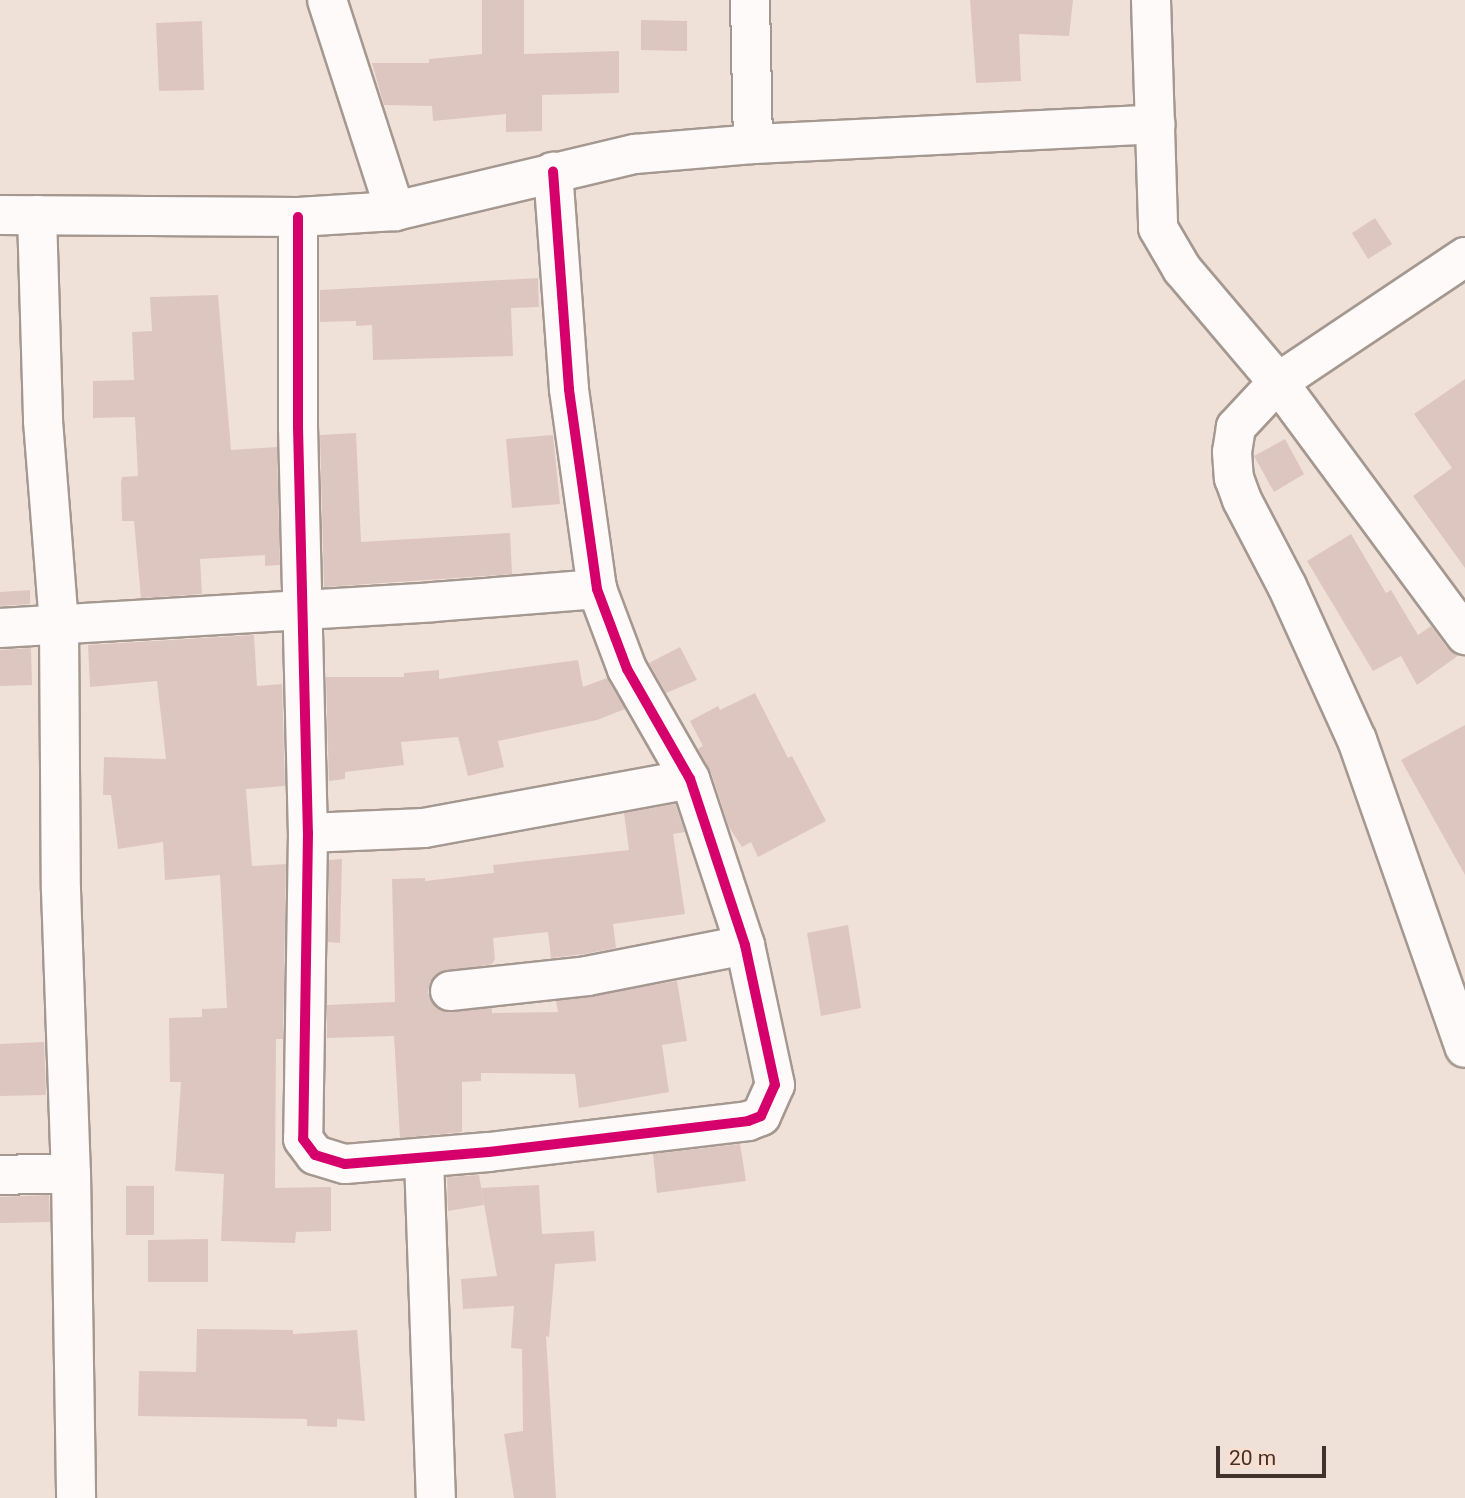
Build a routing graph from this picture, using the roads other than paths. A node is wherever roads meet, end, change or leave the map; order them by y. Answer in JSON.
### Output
{"nodes":[{"id":1,"x":327,"y":0,"type":"edge"},
{"id":2,"x":750,"y":0,"type":"edge"},
{"id":3,"x":1151,"y":0,"type":"edge"},
{"id":4,"x":1156,"y":124,"type":"junction"},
{"id":5,"x":753,"y":144,"type":"junction"},
{"id":6,"x":553,"y":172,"type":"junction"},
{"id":7,"x":395,"y":211,"type":"junction"},
{"id":8,"x":18,"y":215,"type":"edge"},
{"id":9,"x":298,"y":217,"type":"junction"},
{"id":10,"x":1465,"y":257,"type":"edge"},
{"id":11,"x":1278,"y":382,"type":"junction"},
{"id":12,"x":597,"y":589,"type":"junction"},
{"id":13,"x":303,"y":610,"type":"junction"},
{"id":14,"x":59,"y":625,"type":"junction"},
{"id":15,"x":0,"y":628,"type":"edge"},
{"id":16,"x":1463,"y":629,"type":"edge"},
{"id":17,"x":690,"y":779,"type":"junction"},
{"id":18,"x":308,"y":833,"type":"junction"},
{"id":19,"x":746,"y":945,"type":"junction"},
{"id":20,"x":1454,"y":974,"type":"edge"},
{"id":21,"x":450,"y":991,"type":"dead end"},
{"id":22,"x":1465,"y":1048,"type":"edge"},
{"id":23,"x":424,"y":1158,"type":"junction"},
{"id":24,"x":71,"y":1173,"type":"junction"},
{"id":25,"x":0,"y":1175,"type":"edge"},
{"id":26,"x":76,"y":1498,"type":"edge"},
{"id":27,"x":436,"y":1498,"type":"edge"}],
"edges":[{"from":1,"to":7,"type":"street"},
{"from":2,"to":5,"type":"street"},
{"from":3,"to":4,"type":"street"},
{"from":4,"to":5,"type":"street"},
{"from":4,"to":11,"type":"street"},
{"from":5,"to":6,"type":"street"},
{"from":6,"to":7,"type":"street"},
{"from":6,"to":12,"type":"street"},
{"from":7,"to":9,"type":"street"},
{"from":8,"to":9,"type":"street"},
{"from":8,"to":14,"type":"street"},
{"from":9,"to":13,"type":"street"},
{"from":10,"to":11,"type":"street"},
{"from":11,"to":16,"type":"street"},
{"from":11,"to":20,"type":"street"},
{"from":12,"to":13,"type":"street"},
{"from":12,"to":17,"type":"street"},
{"from":13,"to":14,"type":"street"},
{"from":13,"to":18,"type":"street"},
{"from":14,"to":15,"type":"street"},
{"from":14,"to":24,"type":"street"},
{"from":17,"to":18,"type":"street"},
{"from":17,"to":19,"type":"street"},
{"from":18,"to":23,"type":"street"},
{"from":19,"to":21,"type":"street"},
{"from":19,"to":23,"type":"street"},
{"from":20,"to":22,"type":"street"},
{"from":23,"to":27,"type":"street"},
{"from":24,"to":25,"type":"street"},
{"from":24,"to":26,"type":"street"}]}
